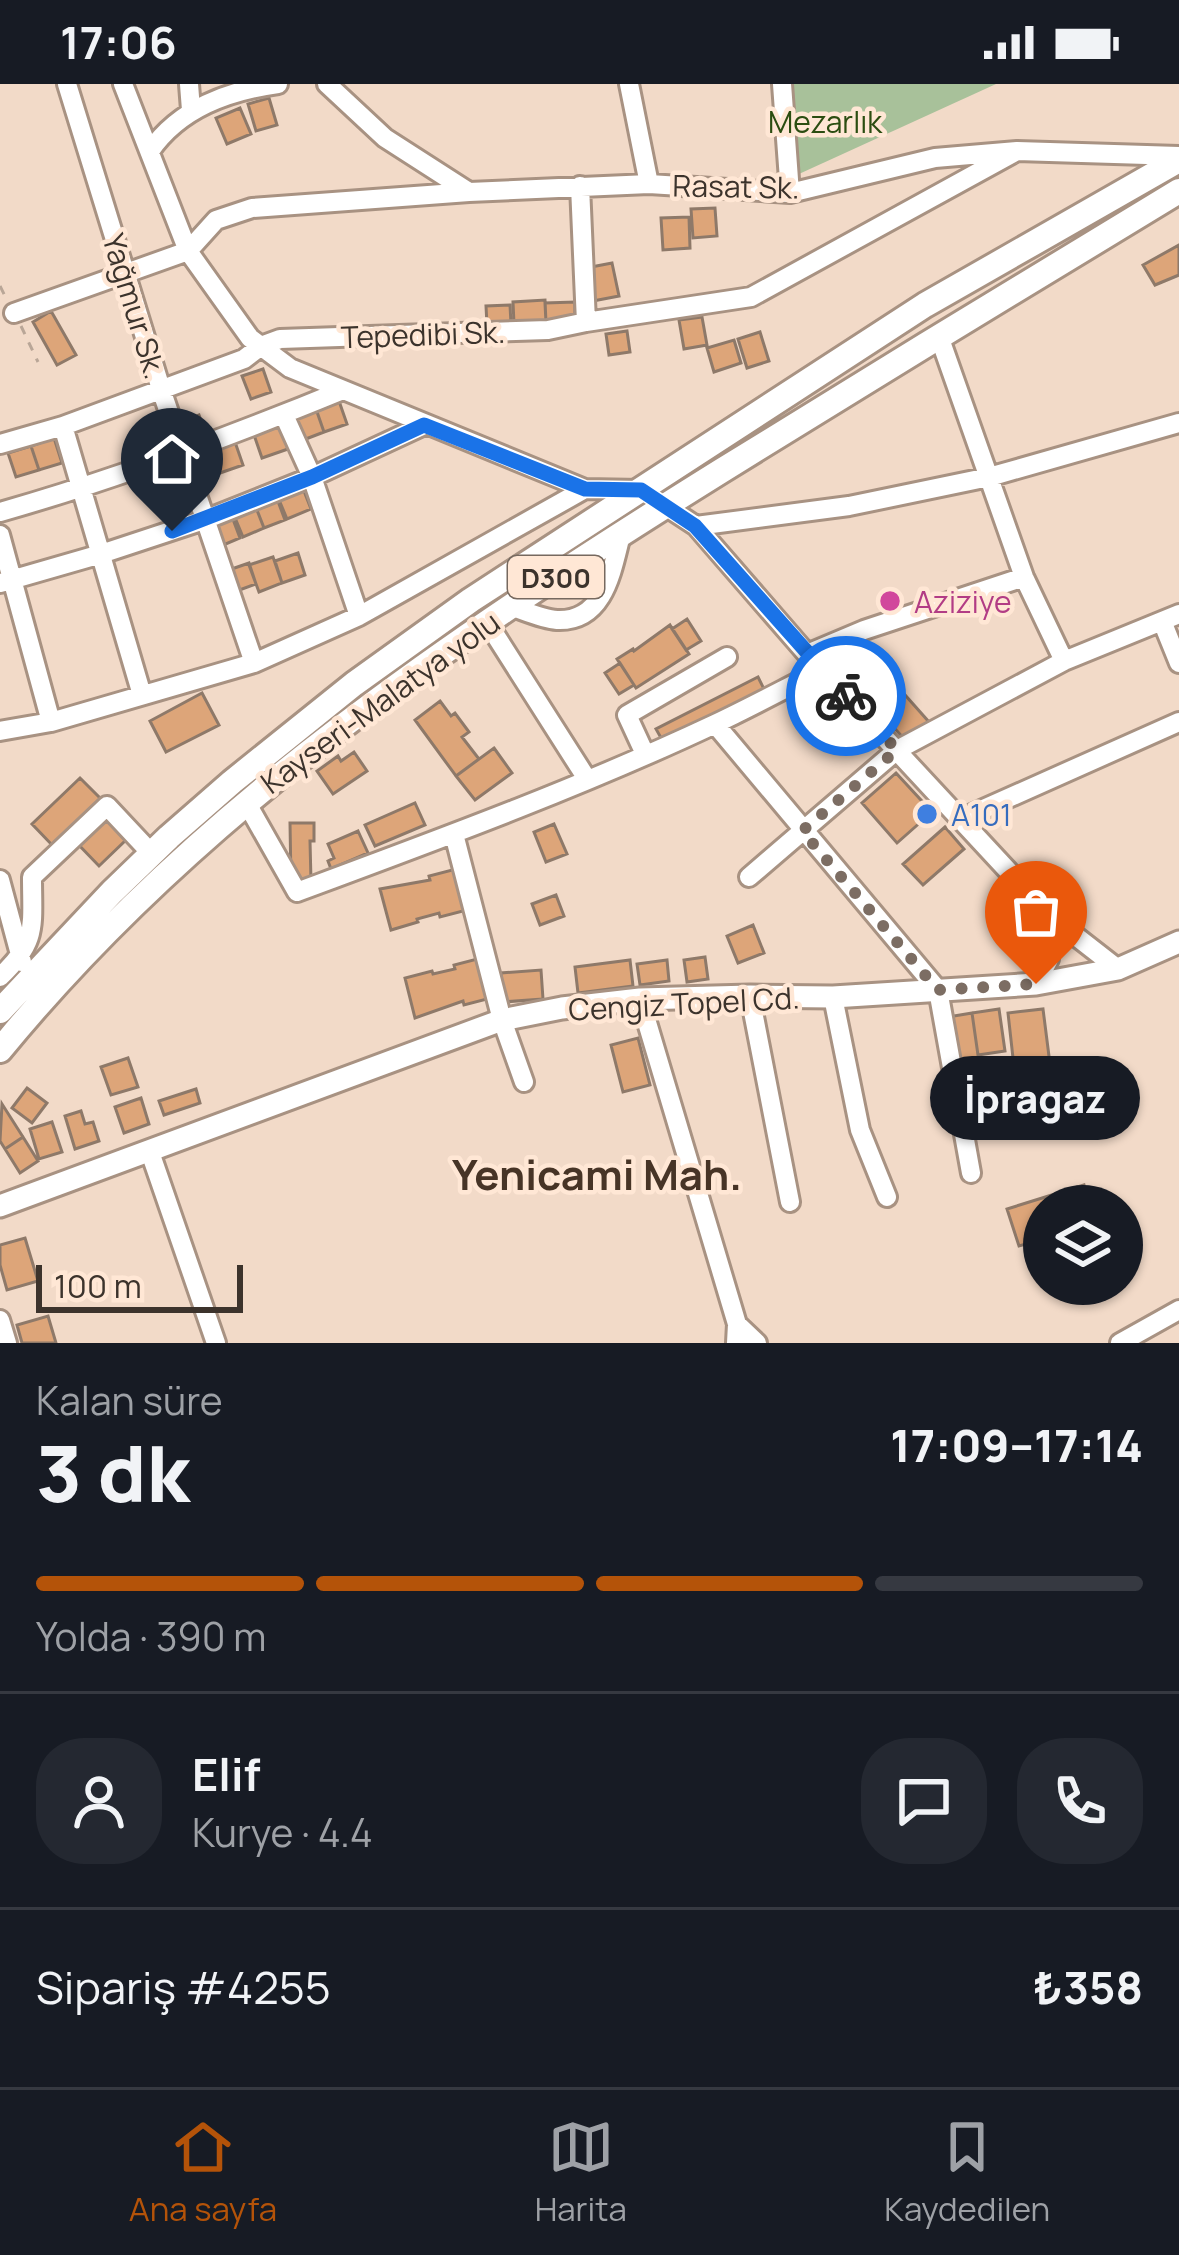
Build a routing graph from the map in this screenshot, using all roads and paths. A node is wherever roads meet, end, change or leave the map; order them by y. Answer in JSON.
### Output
{"nodes":[{"id":1,"x":67,"y":84,"type":"edge"},
{"id":2,"x":123,"y":84,"type":"edge"},
{"id":3,"x":189,"y":84,"type":"edge"},
{"id":4,"x":278,"y":84,"type":"edge"},
{"id":5,"x":327,"y":84,"type":"edge"},
{"id":6,"x":629,"y":84,"type":"edge"},
{"id":7,"x":782,"y":84,"type":"edge"},
{"id":8,"x":249,"y":86,"type":"edge"},
{"id":9,"x":191,"y":110,"type":"junction"},
{"id":10,"x":150,"y":151,"type":"junction"},
{"id":11,"x":1017,"y":151,"type":"junction"},
{"id":12,"x":1179,"y":158,"type":"edge"},
{"id":13,"x":649,"y":184,"type":"junction"},
{"id":14,"x":580,"y":186,"type":"junction"},
{"id":15,"x":1179,"y":191,"type":"edge"},
{"id":16,"x":469,"y":192,"type":"junction"},
{"id":17,"x":790,"y":194,"type":"junction"},
{"id":18,"x":188,"y":251,"type":"junction"},
{"id":19,"x":125,"y":274,"type":"junction"},
{"id":20,"x":14,"y":313,"type":"dead end"},
{"id":21,"x":586,"y":322,"type":"junction"},
{"id":22,"x":939,"y":335,"type":"junction"},
{"id":23,"x":261,"y":346,"type":"junction"},
{"id":24,"x":161,"y":389,"type":"junction"},
{"id":25,"x":343,"y":390,"type":"junction"},
{"id":26,"x":284,"y":415,"type":"junction"},
{"id":27,"x":1179,"y":423,"type":"edge"},
{"id":28,"x":424,"y":425,"type":"junction"},
{"id":29,"x":62,"y":426,"type":"junction"},
{"id":30,"x":0,"y":444,"type":"edge"},
{"id":31,"x":182,"y":451,"type":"junction"},
{"id":32,"x":312,"y":477,"type":"junction"},
{"id":33,"x":989,"y":477,"type":"junction"},
{"id":34,"x":83,"y":488,"type":"junction"},
{"id":35,"x":585,"y":489,"type":"junction"},
{"id":36,"x":641,"y":490,"type":"junction"},
{"id":37,"x":666,"y":506,"type":"junction"},
{"id":38,"x":0,"y":512,"type":"edge"},
{"id":39,"x":207,"y":519,"type":"junction"},
{"id":40,"x":695,"y":526,"type":"junction"},
{"id":41,"x":621,"y":535,"type":"junction"},
{"id":42,"x":0,"y":536,"type":"edge"},
{"id":43,"x":101,"y":554,"type":"junction"},
{"id":44,"x":1024,"y":577,"type":"junction"},
{"id":45,"x":6,"y":582,"type":"edge"},
{"id":46,"x":510,"y":606,"type":"junction"},
{"id":47,"x":359,"y":616,"type":"junction"},
{"id":48,"x":1170,"y":618,"type":"edge"},
{"id":49,"x":487,"y":622,"type":"junction"},
{"id":50,"x":807,"y":654,"type":"junction"},
{"id":51,"x":727,"y":657,"type":"dead end"},
{"id":52,"x":1064,"y":662,"type":"junction"},
{"id":53,"x":254,"y":663,"type":"junction"},
{"id":54,"x":1179,"y":663,"type":"edge"},
{"id":55,"x":822,"y":670,"type":"junction"},
{"id":56,"x":142,"y":695,"type":"junction"},
{"id":57,"x":50,"y":722,"type":"junction"},
{"id":58,"x":1179,"y":722,"type":"edge"},
{"id":59,"x":715,"y":724,"type":"junction"},
{"id":60,"x":0,"y":731,"type":"edge"},
{"id":61,"x":897,"y":750,"type":"junction"},
{"id":62,"x":645,"y":754,"type":"junction"},
{"id":63,"x":587,"y":779,"type":"junction"},
{"id":64,"x":246,"y":802,"type":"junction"},
{"id":65,"x":961,"y":819,"type":"junction"},
{"id":66,"x":802,"y":831,"type":"junction"},
{"id":67,"x":454,"y":834,"type":"junction"},
{"id":68,"x":152,"y":854,"type":"junction"},
{"id":69,"x":749,"y":877,"type":"dead end"},
{"id":70,"x":0,"y":880,"type":"edge"},
{"id":71,"x":1050,"y":916,"type":"junction"},
{"id":72,"x":1179,"y":942,"type":"edge"},
{"id":73,"x":23,"y":969,"type":"junction"},
{"id":74,"x":1118,"y":969,"type":"junction"},
{"id":75,"x":0,"y":977,"type":"edge"},
{"id":76,"x":1036,"y":984,"type":"junction"},
{"id":77,"x":938,"y":990,"type":"junction"},
{"id":78,"x":750,"y":995,"type":"junction"},
{"id":79,"x":833,"y":997,"type":"junction"},
{"id":80,"x":640,"y":999,"type":"junction"},
{"id":81,"x":0,"y":1011,"type":"edge"},
{"id":82,"x":502,"y":1020,"type":"junction"},
{"id":83,"x":0,"y":1050,"type":"edge"},
{"id":84,"x":524,"y":1082,"type":"dead end"},
{"id":85,"x":150,"y":1152,"type":"junction"},
{"id":86,"x":971,"y":1173,"type":"dead end"},
{"id":87,"x":887,"y":1197,"type":"dead end"},
{"id":88,"x":790,"y":1202,"type":"dead end"},
{"id":89,"x":0,"y":1206,"type":"edge"},
{"id":90,"x":1179,"y":1310,"type":"edge"},
{"id":91,"x":0,"y":1320,"type":"edge"},
{"id":92,"x":736,"y":1334,"type":"edge"},
{"id":93,"x":7,"y":1343,"type":"edge"},
{"id":94,"x":217,"y":1343,"type":"edge"},
{"id":95,"x":757,"y":1343,"type":"edge"},
{"id":96,"x":1120,"y":1343,"type":"edge"}],
"edges":[{"from":1,"to":19,"type":"street","name":"Yağmur Sk."},
{"from":2,"to":10,"type":"street"},
{"from":3,"to":9,"type":"street"},
{"from":4,"to":8,"type":"street"},
{"from":5,"to":16,"type":"street"},
{"from":6,"to":13,"type":"street"},
{"from":7,"to":17,"type":"street"},
{"from":8,"to":9,"type":"street"},
{"from":9,"to":10,"type":"street"},
{"from":10,"to":18,"type":"street"},
{"from":11,"to":12,"type":"street","name":"Rasat Sk."},
{"from":11,"to":17,"type":"street","name":"Rasat Sk."},
{"from":11,"to":21,"type":"street","name":"Tepedibi Sk."},
{"from":12,"to":36,"type":"highway","name":"Kayseri-Malatya yolu","number":"D300"},
{"from":13,"to":14,"type":"street","name":"Rasat Sk."},
{"from":13,"to":17,"type":"street","name":"Rasat Sk."},
{"from":14,"to":16,"type":"street","name":"Rasat Sk."},
{"from":14,"to":21,"type":"street"},
{"from":15,"to":22,"type":"highway","name":"Kayseri-Malatya yolu","number":"D300"},
{"from":16,"to":18,"type":"street","name":"Rasat Sk."},
{"from":18,"to":19,"type":"street","name":"Rasat Sk."},
{"from":18,"to":23,"type":"street"},
{"from":19,"to":20,"type":"street","name":"Rasat Sk."},
{"from":19,"to":24,"type":"street","name":"Yağmur Sk."},
{"from":21,"to":23,"type":"street","name":"Tepedibi Sk."},
{"from":22,"to":33,"type":"street"},
{"from":22,"to":37,"type":"highway","name":"Kayseri-Malatya yolu","number":"D300"},
{"from":23,"to":24,"type":"street","name":"Tepedibi Sk."},
{"from":23,"to":25,"type":"street"},
{"from":24,"to":29,"type":"street","name":"Tepedibi Sk."},
{"from":24,"to":31,"type":"street","name":"Yağmur Sk."},
{"from":25,"to":26,"type":"street"},
{"from":25,"to":28,"type":"street"},
{"from":26,"to":31,"type":"street"},
{"from":26,"to":32,"type":"street"},
{"from":27,"to":33,"type":"street"},
{"from":28,"to":32,"type":"street"},
{"from":28,"to":35,"type":"street"},
{"from":29,"to":30,"type":"street","name":"Tepedibi Sk."},
{"from":29,"to":34,"type":"street"},
{"from":31,"to":34,"type":"street"},
{"from":31,"to":39,"type":"street","name":"Yağmur Sk."},
{"from":32,"to":39,"type":"street"},
{"from":32,"to":47,"type":"street"},
{"from":33,"to":40,"type":"street"},
{"from":33,"to":44,"type":"street"},
{"from":34,"to":38,"type":"street"},
{"from":34,"to":43,"type":"street"},
{"from":35,"to":36,"type":"street"},
{"from":35,"to":47,"type":"street"},
{"from":36,"to":37,"type":"street"},
{"from":36,"to":68,"type":"highway","name":"Kayseri-Malatya yolu","number":"D300"},
{"from":37,"to":40,"type":"street"},
{"from":37,"to":41,"type":"highway","name":"Kayseri-Malatya yolu","number":"D300"},
{"from":39,"to":43,"type":"street"},
{"from":39,"to":53,"type":"street","name":"Yağmur Sk."},
{"from":40,"to":50,"type":"street"},
{"from":41,"to":46,"type":"highway","name":"Kayseri-Malatya yolu","number":"D300"},
{"from":41,"to":46,"type":"street"},
{"from":42,"to":45,"type":"street"},
{"from":43,"to":45,"type":"street"},
{"from":43,"to":56,"type":"street"},
{"from":44,"to":50,"type":"street"},
{"from":44,"to":52,"type":"street"},
{"from":45,"to":57,"type":"street"},
{"from":46,"to":49,"type":"highway","name":"Kayseri-Malatya yolu","number":"D300"},
{"from":47,"to":53,"type":"street"},
{"from":48,"to":52,"type":"street"},
{"from":48,"to":54,"type":"street"},
{"from":49,"to":63,"type":"street"},
{"from":49,"to":64,"type":"highway","name":"Kayseri-Malatya yolu","number":"D300"},
{"from":50,"to":55,"type":"street"},
{"from":51,"to":62,"type":"street"},
{"from":52,"to":61,"type":"street"},
{"from":53,"to":56,"type":"street"},
{"from":55,"to":59,"type":"street"},
{"from":55,"to":61,"type":"street"},
{"from":56,"to":57,"type":"street"},
{"from":57,"to":60,"type":"street"},
{"from":58,"to":65,"type":"street"},
{"from":59,"to":62,"type":"street"},
{"from":59,"to":66,"type":"street"},
{"from":61,"to":65,"type":"street"},
{"from":61,"to":66,"type":"street"},
{"from":62,"to":63,"type":"street"},
{"from":63,"to":67,"type":"street"},
{"from":64,"to":67,"type":"street"},
{"from":64,"to":83,"type":"highway","name":"Kayseri-Malatya yolu","number":"D300"},
{"from":65,"to":71,"type":"street"},
{"from":66,"to":69,"type":"street"},
{"from":66,"to":77,"type":"street"},
{"from":67,"to":82,"type":"street"},
{"from":68,"to":73,"type":"highway","name":"Kayseri-Malatya yolu","number":"D300"},
{"from":68,"to":73,"type":"street"},
{"from":70,"to":73,"type":"street"},
{"from":71,"to":74,"type":"street"},
{"from":71,"to":76,"type":"street"},
{"from":72,"to":74,"type":"main road","name":"Cengiz Topel Cd."},
{"from":73,"to":75,"type":"street"},
{"from":73,"to":81,"type":"highway","name":"Kayseri-Malatya yolu","number":"D300"},
{"from":74,"to":76,"type":"main road","name":"Cengiz Topel Cd."},
{"from":76,"to":77,"type":"main road","name":"Cengiz Topel Cd."},
{"from":77,"to":79,"type":"main road","name":"Cengiz Topel Cd."},
{"from":77,"to":86,"type":"street"},
{"from":78,"to":79,"type":"main road","name":"Cengiz Topel Cd."},
{"from":78,"to":80,"type":"main road","name":"Cengiz Topel Cd."},
{"from":78,"to":88,"type":"street"},
{"from":79,"to":87,"type":"street"},
{"from":80,"to":82,"type":"main road","name":"Cengiz Topel Cd."},
{"from":80,"to":92,"type":"street"},
{"from":82,"to":84,"type":"street"},
{"from":82,"to":85,"type":"main road","name":"Cengiz Topel Cd."},
{"from":85,"to":89,"type":"main road","name":"Cengiz Topel Cd."},
{"from":85,"to":94,"type":"street"},
{"from":90,"to":96,"type":"street"},
{"from":91,"to":93,"type":"street"},
{"from":92,"to":95,"type":"street"}]}
